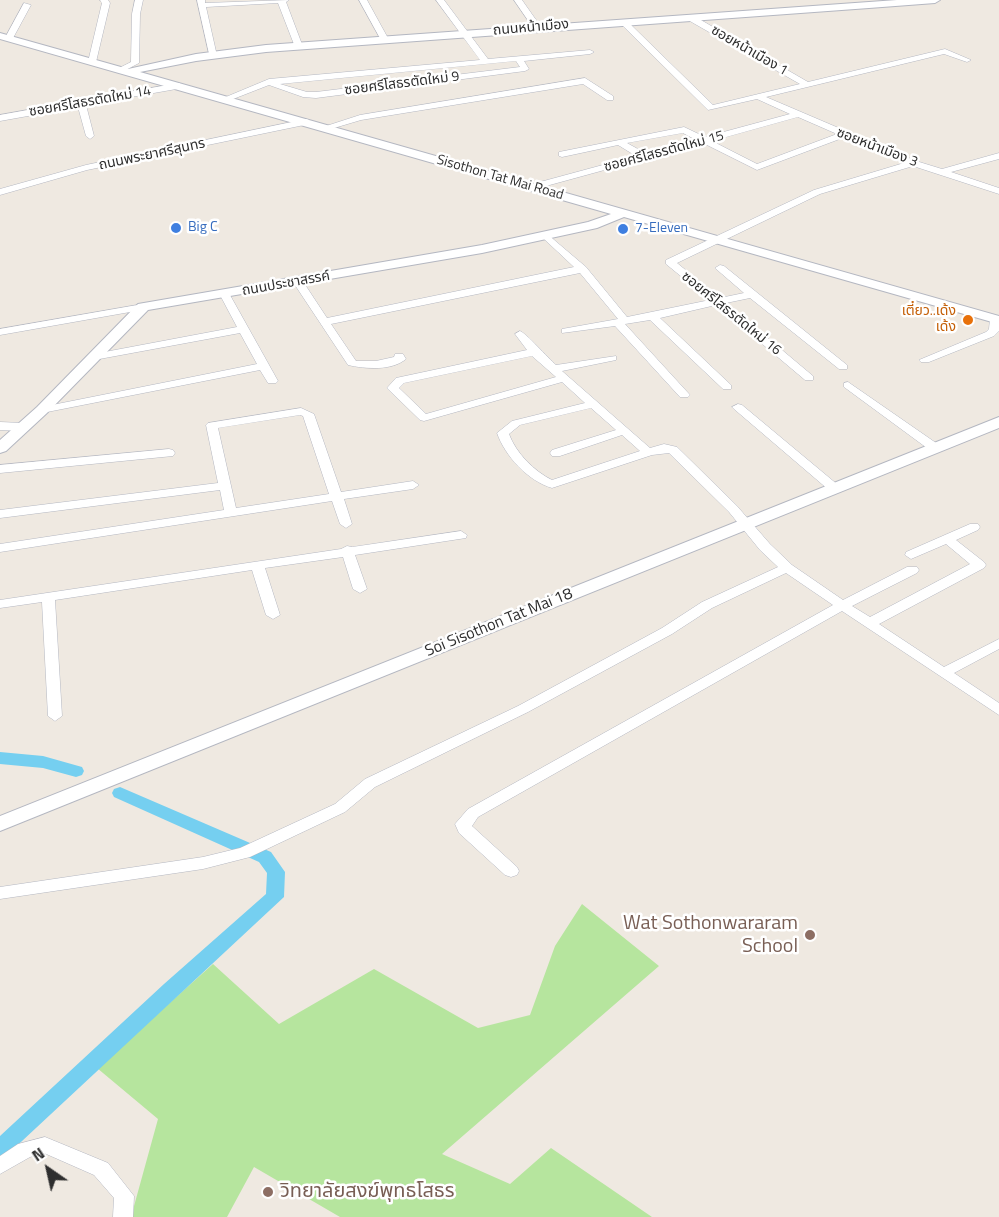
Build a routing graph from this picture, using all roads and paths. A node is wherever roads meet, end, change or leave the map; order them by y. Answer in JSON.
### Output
{"nodes":[{"id":1,"x":104,"y":0,"type":"edge"},
{"id":2,"x":139,"y":0,"type":"edge"},
{"id":3,"x":283,"y":0,"type":"edge"},
{"id":4,"x":363,"y":0,"type":"edge"},
{"id":5,"x":440,"y":0,"type":"edge"},
{"id":6,"x":518,"y":0,"type":"edge"},
{"id":7,"x":935,"y":0,"type":"edge"},
{"id":8,"x":202,"y":2,"type":"edge"},
{"id":9,"x":27,"y":5,"type":"dead end"},
{"id":10,"x":691,"y":18,"type":"junction"},
{"id":11,"x":623,"y":22,"type":"junction"},
{"id":12,"x":537,"y":27,"type":"junction"},
{"id":13,"x":465,"y":34,"type":"junction"},
{"id":14,"x":3,"y":40,"type":"edge"},
{"id":15,"x":385,"y":40,"type":"junction"},
{"id":16,"x":299,"y":47,"type":"junction"},
{"id":17,"x":590,"y":52,"type":"dead end"},
{"id":18,"x":213,"y":56,"type":"junction"},
{"id":19,"x":519,"y":59,"type":"junction"},
{"id":20,"x":967,"y":60,"type":"dead end"},
{"id":21,"x":485,"y":61,"type":"junction"},
{"id":22,"x":92,"y":62,"type":"junction"},
{"id":23,"x":125,"y":71,"type":"junction"},
{"id":24,"x":269,"y":82,"type":"junction"},
{"id":25,"x":808,"y":85,"type":"junction"},
{"id":26,"x":179,"y":86,"type":"junction"},
{"id":27,"x":758,"y":97,"type":"junction"},
{"id":28,"x":610,"y":98,"type":"dead end"},
{"id":29,"x":225,"y":99,"type":"junction"},
{"id":30,"x":81,"y":103,"type":"junction"},
{"id":31,"x":796,"y":115,"type":"junction"},
{"id":32,"x":0,"y":118,"type":"edge"},
{"id":33,"x":306,"y":122,"type":"junction"},
{"id":34,"x":324,"y":128,"type":"junction"},
{"id":35,"x":843,"y":135,"type":"junction"},
{"id":36,"x":90,"y":136,"type":"dead end"},
{"id":37,"x":705,"y":140,"type":"junction"},
{"id":38,"x":619,"y":142,"type":"junction"},
{"id":39,"x":562,"y":154,"type":"dead end"},
{"id":40,"x":999,"y":156,"type":"edge"},
{"id":41,"x":645,"y":157,"type":"junction"},
{"id":42,"x":913,"y":163,"type":"junction"},
{"id":43,"x":942,"y":172,"type":"junction"},
{"id":44,"x":532,"y":187,"type":"junction"},
{"id":45,"x":999,"y":190,"type":"edge"},
{"id":46,"x":0,"y":192,"type":"edge"},
{"id":47,"x":624,"y":213,"type":"junction"},
{"id":48,"x":546,"y":236,"type":"junction"},
{"id":49,"x":721,"y":240,"type":"junction"},
{"id":50,"x":720,"y":268,"type":"dead end"},
{"id":51,"x":582,"y":269,"type":"junction"},
{"id":52,"x":298,"y":282,"type":"junction"},
{"id":53,"x":753,"y":294,"type":"junction"},
{"id":54,"x":225,"y":295,"type":"junction"},
{"id":55,"x":717,"y":302,"type":"junction"},
{"id":56,"x":142,"y":307,"type":"junction"},
{"id":57,"x":652,"y":316,"type":"junction"},
{"id":58,"x":997,"y":320,"type":"edge"},
{"id":59,"x":322,"y":322,"type":"junction"},
{"id":60,"x":621,"y":322,"type":"junction"},
{"id":61,"x":243,"y":329,"type":"junction"},
{"id":62,"x":566,"y":331,"type":"dead end"},
{"id":63,"x":0,"y":332,"type":"edge"},
{"id":64,"x":520,"y":334,"type":"dead end"},
{"id":65,"x":534,"y":352,"type":"junction"},
{"id":66,"x":399,"y":356,"type":"dead end"},
{"id":67,"x":94,"y":357,"type":"junction"},
{"id":68,"x":612,"y":358,"type":"dead end"},
{"id":69,"x":925,"y":360,"type":"dead end"},
{"id":70,"x":263,"y":366,"type":"junction"},
{"id":71,"x":843,"y":367,"type":"dead end"},
{"id":72,"x":553,"y":369,"type":"junction"},
{"id":73,"x":564,"y":378,"type":"junction"},
{"id":74,"x":809,"y":378,"type":"dead end"},
{"id":75,"x":272,"y":381,"type":"dead end"},
{"id":76,"x":848,"y":385,"type":"dead end"},
{"id":77,"x":727,"y":387,"type":"dead end"},
{"id":78,"x":684,"y":395,"type":"dead end"},
{"id":79,"x":593,"y":404,"type":"junction"},
{"id":80,"x":738,"y":408,"type":"dead end"},
{"id":81,"x":42,"y":410,"type":"junction"},
{"id":82,"x":999,"y":422,"type":"edge"},
{"id":83,"x":0,"y":426,"type":"edge"},
{"id":84,"x":22,"y":427,"type":"junction"},
{"id":85,"x":624,"y":431,"type":"junction"},
{"id":86,"x":0,"y":448,"type":"edge"},
{"id":87,"x":935,"y":448,"type":"junction"},
{"id":88,"x":169,"y":453,"type":"dead end"},
{"id":89,"x":556,"y":453,"type":"dead end"},
{"id":90,"x":648,"y":453,"type":"junction"},
{"id":91,"x":0,"y":469,"type":"edge"},
{"id":92,"x":412,"y":485,"type":"dead end"},
{"id":93,"x":225,"y":486,"type":"junction"},
{"id":94,"x":834,"y":488,"type":"junction"},
{"id":95,"x":338,"y":495,"type":"junction"},
{"id":96,"x":0,"y":514,"type":"edge"},
{"id":97,"x":231,"y":514,"type":"junction"},
{"id":98,"x":747,"y":523,"type":"junction"},
{"id":99,"x":346,"y":524,"type":"dead end"},
{"id":100,"x":974,"y":527,"type":"dead end"},
{"id":101,"x":461,"y":535,"type":"dead end"},
{"id":102,"x":947,"y":539,"type":"junction"},
{"id":103,"x":0,"y":548,"type":"edge"},
{"id":104,"x":347,"y":550,"type":"junction"},
{"id":105,"x":911,"y":555,"type":"dead end"},
{"id":106,"x":257,"y":564,"type":"junction"},
{"id":107,"x":787,"y":568,"type":"junction"},
{"id":108,"x":912,"y":570,"type":"dead end"},
{"id":109,"x":360,"y":589,"type":"dead end"},
{"id":110,"x":48,"y":597,"type":"junction"},
{"id":111,"x":0,"y":604,"type":"edge"},
{"id":112,"x":841,"y":606,"type":"junction"},
{"id":113,"x":273,"y":615,"type":"dead end"},
{"id":114,"x":868,"y":624,"type":"junction"},
{"id":115,"x":999,"y":643,"type":"edge"},
{"id":116,"x":943,"y":673,"type":"junction"},
{"id":117,"x":999,"y":710,"type":"edge"},
{"id":118,"x":55,"y":716,"type":"dead end"},
{"id":119,"x":0,"y":824,"type":"edge"},
{"id":120,"x":511,"y":871,"type":"dead end"},
{"id":121,"x":0,"y":893,"type":"edge"},
{"id":122,"x":0,"y":1166,"type":"edge"},
{"id":123,"x":123,"y":1217,"type":"edge"}],
"edges":[{"from":1,"to":22,"type":"street"},
{"from":2,"to":23,"type":"street"},
{"from":3,"to":8,"type":"street"},
{"from":3,"to":16,"type":"street"},
{"from":4,"to":15,"type":"street"},
{"from":5,"to":13,"type":"street"},
{"from":6,"to":12,"type":"street"},
{"from":7,"to":10,"type":"street","name":"ถนนหน้าเมือง"},
{"from":8,"to":18,"type":"street"},
{"from":9,"to":14,"type":"street"},
{"from":10,"to":11,"type":"street","name":"ถนนหน้าเมือง"},
{"from":10,"to":25,"type":"street","name":"ซอยหน้าเมือง 1"},
{"from":11,"to":12,"type":"street","name":"ถนนหน้าเมือง"},
{"from":11,"to":27,"type":"street"},
{"from":12,"to":13,"type":"street","name":"ถนนหน้าเมือง"},
{"from":13,"to":15,"type":"street","name":"ถนนหน้าเมือง"},
{"from":13,"to":21,"type":"street"},
{"from":14,"to":22,"type":"street","name":"Sisothon Tat Mai Road"},
{"from":15,"to":16,"type":"street","name":"ถนนหน้าเมือง"},
{"from":16,"to":18,"type":"street","name":"ถนนหน้าเมือง"},
{"from":17,"to":19,"type":"street","name":"ซอยศรีโสธรตัดใหม่ 9"},
{"from":18,"to":23,"type":"street","name":"ถนนหน้าเมือง"},
{"from":19,"to":21,"type":"street","name":"ซอยศรีโสธรตัดใหม่ 9"},
{"from":19,"to":24,"type":"street","name":"ซอยศรีโสธรตัดใหม่ 9"},
{"from":20,"to":25,"type":"street"},
{"from":21,"to":24,"type":"street","name":"ซอยศรีโสธรตัดใหม่ 9"},
{"from":22,"to":23,"type":"street","name":"Sisothon Tat Mai Road"},
{"from":23,"to":26,"type":"street","name":"Sisothon Tat Mai Road"},
{"from":24,"to":29,"type":"street","name":"ซอยศรีโสธรตัดใหม่ 9"},
{"from":25,"to":27,"type":"street"},
{"from":26,"to":29,"type":"street","name":"Sisothon Tat Mai Road"},
{"from":26,"to":30,"type":"street","name":"ซอยศรีโสธรตัดใหม่ 14"},
{"from":27,"to":31,"type":"street","name":"ซอยหน้าเมือง 3"},
{"from":28,"to":34,"type":"street"},
{"from":29,"to":33,"type":"street","name":"Sisothon Tat Mai Road"},
{"from":30,"to":32,"type":"street","name":"ซอยศรีโสธรตัดใหม่ 14"},
{"from":30,"to":36,"type":"street"},
{"from":31,"to":35,"type":"street","name":"ซอยหน้าเมือง 3"},
{"from":31,"to":37,"type":"street","name":"ซอยศรีโสธรตัดใหม่ 15"},
{"from":33,"to":34,"type":"street","name":"Sisothon Tat Mai Road"},
{"from":33,"to":46,"type":"street","name":"ถนนพระยาศรีสุนทร"},
{"from":34,"to":44,"type":"street","name":"Sisothon Tat Mai Road"},
{"from":35,"to":37,"type":"street"},
{"from":35,"to":42,"type":"street","name":"ซอยหน้าเมือง 3"},
{"from":37,"to":38,"type":"street"},
{"from":37,"to":41,"type":"street","name":"ซอยศรีโสธรตัดใหม่ 15"},
{"from":38,"to":39,"type":"street"},
{"from":38,"to":41,"type":"street"},
{"from":40,"to":43,"type":"street"},
{"from":41,"to":44,"type":"street","name":"ซอยศรีโสธรตัดใหม่ 15"},
{"from":42,"to":43,"type":"street","name":"ซอยหน้าเมือง 3"},
{"from":42,"to":49,"type":"street"},
{"from":43,"to":45,"type":"street","name":"ซอยหน้าเมือง 3"},
{"from":44,"to":47,"type":"street","name":"Sisothon Tat Mai Road"},
{"from":47,"to":48,"type":"street","name":"ถนนประชาสรรค์"},
{"from":47,"to":49,"type":"street","name":"Sisothon Tat Mai Road"},
{"from":48,"to":51,"type":"street"},
{"from":48,"to":52,"type":"street","name":"ถนนประชาสรรค์"},
{"from":49,"to":55,"type":"street","name":"ซอยศรีโสธรตัดใหม่ 16"},
{"from":49,"to":58,"type":"street","name":"Sisothon Tat Mai Road"},
{"from":50,"to":53,"type":"street"},
{"from":51,"to":59,"type":"street"},
{"from":51,"to":60,"type":"street"},
{"from":52,"to":54,"type":"street","name":"ถนนประชาสรรค์"},
{"from":52,"to":59,"type":"street"},
{"from":53,"to":55,"type":"street"},
{"from":53,"to":71,"type":"street"},
{"from":54,"to":56,"type":"street","name":"ถนนประชาสรรค์"},
{"from":54,"to":61,"type":"street"},
{"from":55,"to":57,"type":"street"},
{"from":55,"to":74,"type":"street","name":"ซอยศรีโสธรตัดใหม่ 16"},
{"from":56,"to":63,"type":"street"},
{"from":56,"to":67,"type":"street"},
{"from":57,"to":60,"type":"street"},
{"from":57,"to":77,"type":"street"},
{"from":58,"to":69,"type":"street"},
{"from":59,"to":66,"type":"street"},
{"from":60,"to":62,"type":"street"},
{"from":60,"to":78,"type":"street"},
{"from":61,"to":67,"type":"street"},
{"from":61,"to":70,"type":"street"},
{"from":64,"to":65,"type":"street"},
{"from":65,"to":72,"type":"street"},
{"from":65,"to":73,"type":"street"},
{"from":67,"to":81,"type":"street"},
{"from":68,"to":72,"type":"street"},
{"from":70,"to":75,"type":"street"},
{"from":70,"to":81,"type":"street"},
{"from":72,"to":73,"type":"street"},
{"from":73,"to":79,"type":"street"},
{"from":76,"to":87,"type":"street"},
{"from":79,"to":85,"type":"street"},
{"from":79,"to":90,"type":"street"},
{"from":80,"to":94,"type":"street"},
{"from":81,"to":84,"type":"street"},
{"from":82,"to":87,"type":"street","name":"Soi Sisothon Tat Mai 18"},
{"from":83,"to":84,"type":"street"},
{"from":84,"to":86,"type":"street"},
{"from":85,"to":89,"type":"street"},
{"from":85,"to":90,"type":"street"},
{"from":87,"to":94,"type":"street","name":"Soi Sisothon Tat Mai 18"},
{"from":88,"to":91,"type":"street"},
{"from":90,"to":98,"type":"street"},
{"from":92,"to":95,"type":"street"},
{"from":93,"to":95,"type":"street"},
{"from":93,"to":96,"type":"street"},
{"from":93,"to":97,"type":"street"},
{"from":94,"to":98,"type":"street","name":"Soi Sisothon Tat Mai 18"},
{"from":95,"to":97,"type":"street"},
{"from":95,"to":99,"type":"street"},
{"from":97,"to":103,"type":"street"},
{"from":98,"to":107,"type":"street"},
{"from":98,"to":119,"type":"street","name":"Soi Sisothon Tat Mai 18"},
{"from":100,"to":102,"type":"street"},
{"from":101,"to":104,"type":"street"},
{"from":102,"to":105,"type":"street"},
{"from":102,"to":114,"type":"street"},
{"from":104,"to":106,"type":"street"},
{"from":104,"to":109,"type":"street"},
{"from":106,"to":110,"type":"street"},
{"from":106,"to":113,"type":"street"},
{"from":107,"to":112,"type":"street"},
{"from":107,"to":121,"type":"street"},
{"from":108,"to":112,"type":"street"},
{"from":110,"to":111,"type":"street"},
{"from":110,"to":118,"type":"street"},
{"from":112,"to":114,"type":"street"},
{"from":112,"to":120,"type":"street"},
{"from":114,"to":116,"type":"street"},
{"from":115,"to":116,"type":"street"},
{"from":116,"to":117,"type":"street"},
{"from":122,"to":123,"type":"street"}]}
